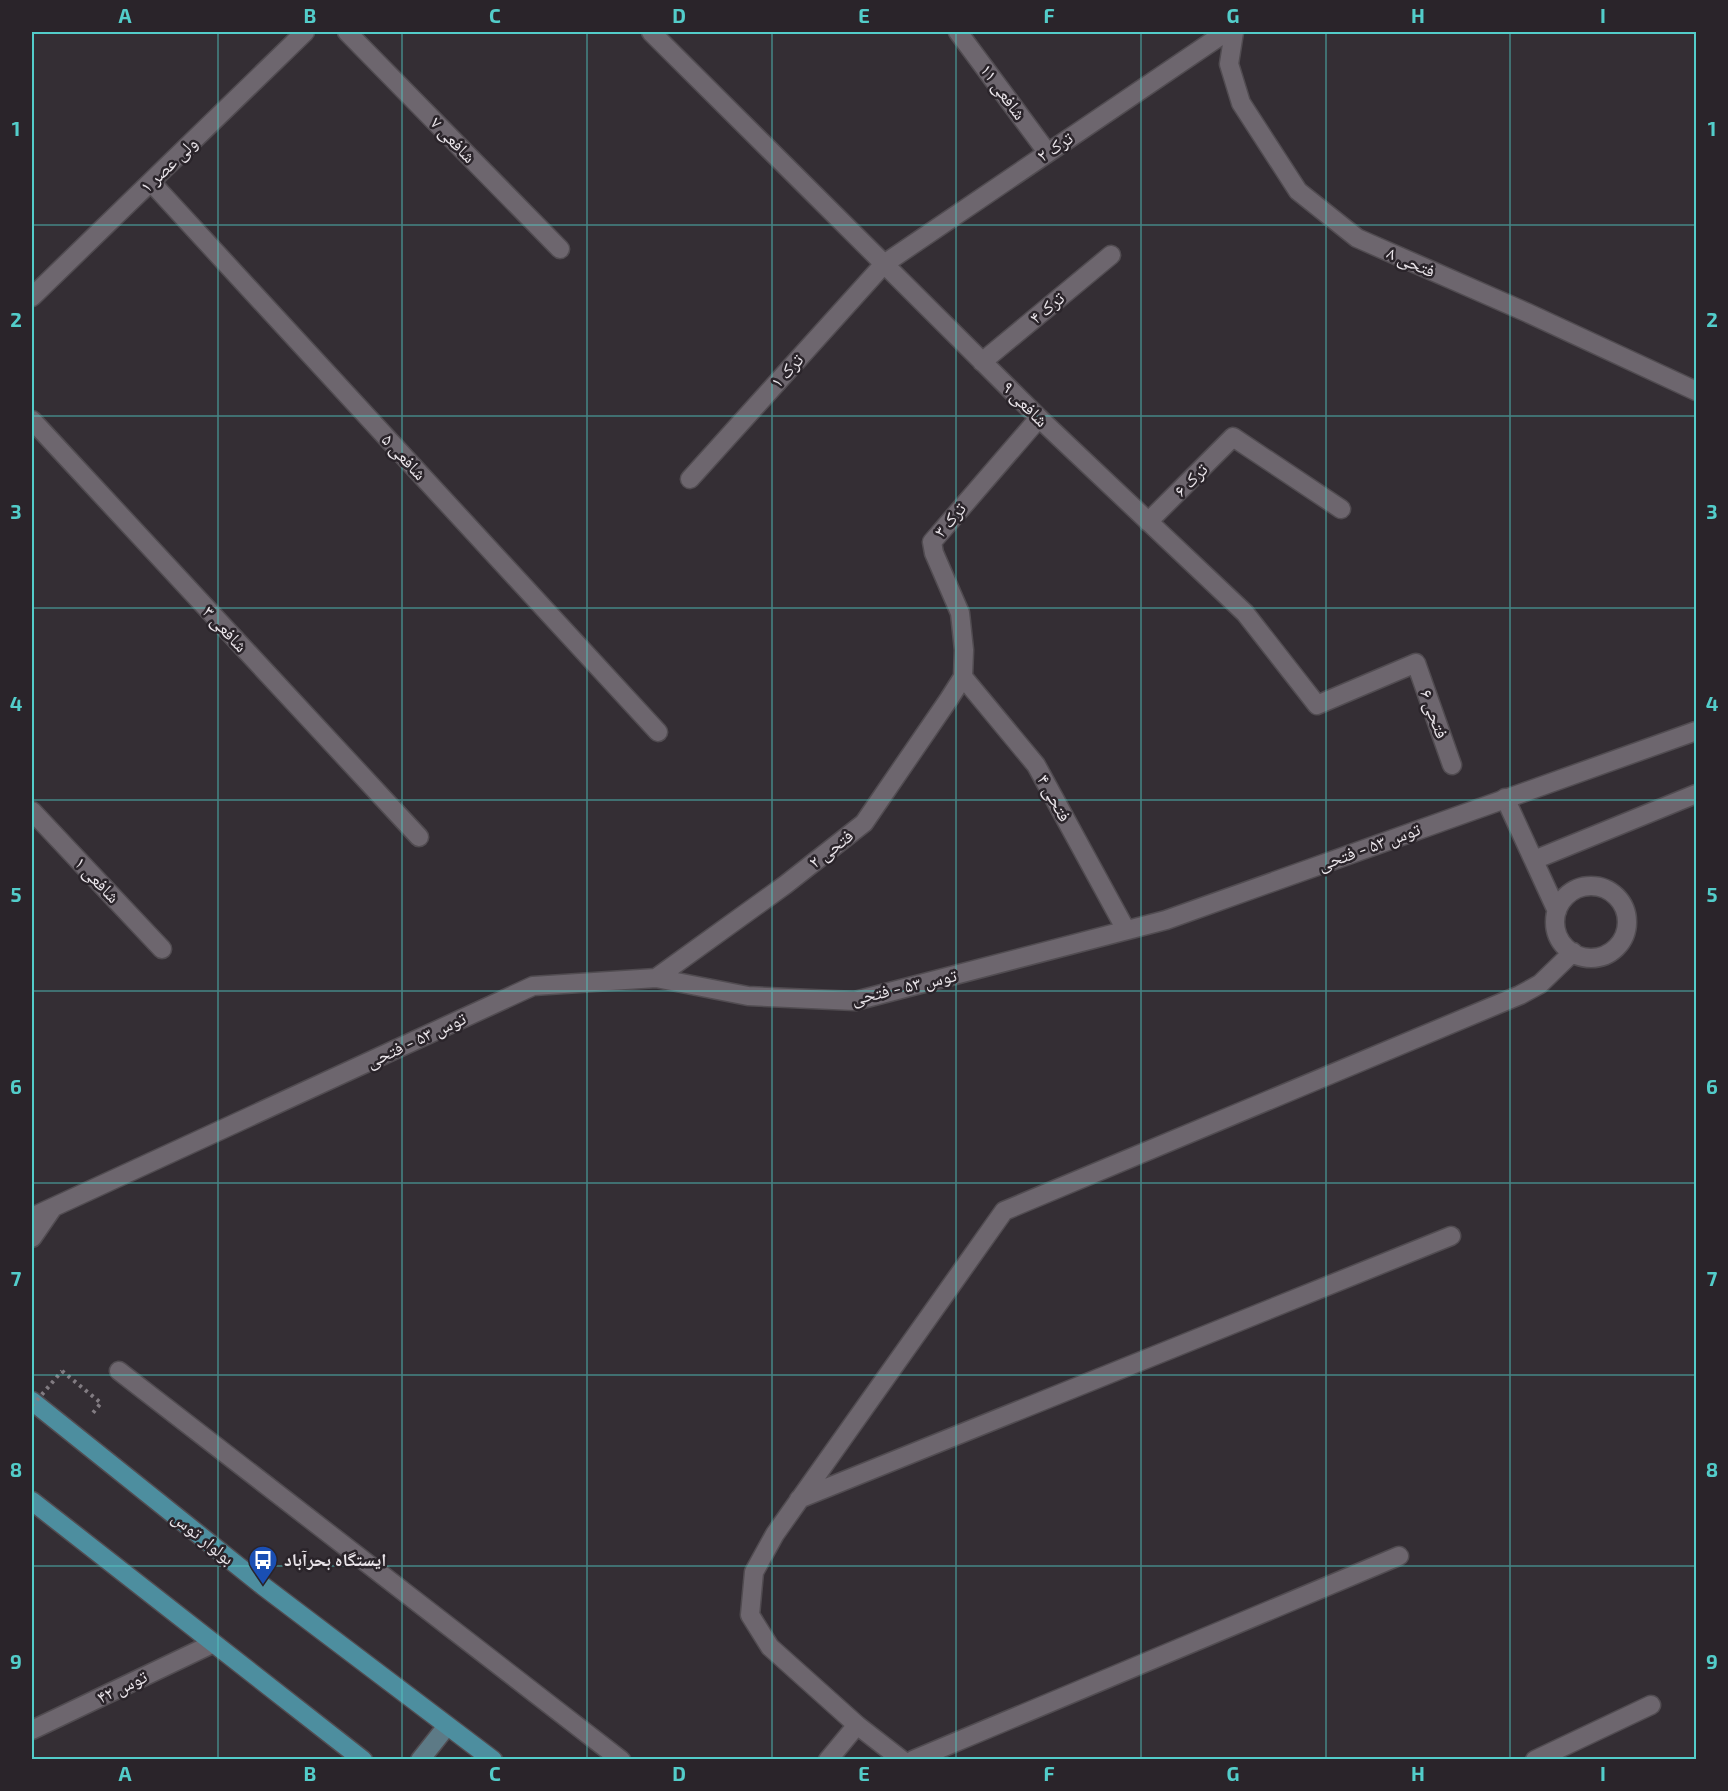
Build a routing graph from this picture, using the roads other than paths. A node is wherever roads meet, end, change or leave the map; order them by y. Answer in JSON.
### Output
{"nodes":[{"id":1,"x":305,"y":32,"type":"edge"},
{"id":2,"x":347,"y":32,"type":"edge"},
{"id":3,"x":651,"y":32,"type":"edge"},
{"id":4,"x":958,"y":32,"type":"edge"},
{"id":5,"x":1226,"y":32,"type":"edge"},
{"id":6,"x":1234,"y":32,"type":"edge"},
{"id":7,"x":1047,"y":152,"type":"junction"},
{"id":8,"x":151,"y":182,"type":"junction"},
{"id":9,"x":560,"y":249,"type":"dead end"},
{"id":10,"x":1111,"y":255,"type":"dead end"},
{"id":11,"x":884,"y":264,"type":"junction"},
{"id":12,"x":32,"y":297,"type":"edge"},
{"id":13,"x":982,"y":362,"type":"junction"},
{"id":14,"x":1696,"y":391,"type":"edge"},
{"id":15,"x":1039,"y":418,"type":"junction"},
{"id":16,"x":32,"y":420,"type":"edge"},
{"id":17,"x":690,"y":479,"type":"dead end"},
{"id":18,"x":1341,"y":509,"type":"dead end"},
{"id":19,"x":1148,"y":522,"type":"junction"},
{"id":20,"x":1416,"y":663,"type":"joint"},
{"id":21,"x":963,"y":677,"type":"junction"},
{"id":22,"x":1696,"y":731,"type":"edge"},
{"id":23,"x":658,"y":732,"type":"dead end"},
{"id":24,"x":1452,"y":765,"type":"dead end"},
{"id":25,"x":1696,"y":794,"type":"edge"},
{"id":26,"x":1505,"y":798,"type":"junction"},
{"id":27,"x":32,"y":811,"type":"edge"},
{"id":28,"x":419,"y":837,"type":"dead end"},
{"id":29,"x":1534,"y":860,"type":"junction"},
{"id":30,"x":1557,"y":911,"type":"junction"},
{"id":31,"x":1126,"y":930,"type":"junction"},
{"id":32,"x":162,"y":949,"type":"dead end"},
{"id":33,"x":1573,"y":952,"type":"junction"},
{"id":34,"x":656,"y":978,"type":"junction"},
{"id":35,"x":52,"y":1209,"type":"junction"},
{"id":36,"x":32,"y":1217,"type":"edge"},
{"id":37,"x":1451,"y":1236,"type":"dead end"},
{"id":38,"x":32,"y":1238,"type":"edge"},
{"id":39,"x":119,"y":1371,"type":"dead end"},
{"id":40,"x":32,"y":1401,"type":"edge"},
{"id":41,"x":799,"y":1499,"type":"junction"},
{"id":42,"x":32,"y":1501,"type":"edge"},
{"id":43,"x":1399,"y":1556,"type":"dead end"},
{"id":44,"x":212,"y":1644,"type":"junction"},
{"id":45,"x":1651,"y":1705,"type":"dead end"},
{"id":46,"x":856,"y":1725,"type":"junction"},
{"id":47,"x":447,"y":1726,"type":"junction"},
{"id":48,"x":32,"y":1730,"type":"edge"},
{"id":49,"x":363,"y":1760,"type":"edge"},
{"id":50,"x":420,"y":1760,"type":"edge"},
{"id":51,"x":492,"y":1760,"type":"edge"},
{"id":52,"x":621,"y":1760,"type":"edge"},
{"id":53,"x":828,"y":1760,"type":"edge"},
{"id":54,"x":902,"y":1760,"type":"edge"},
{"id":55,"x":913,"y":1760,"type":"edge"},
{"id":56,"x":1535,"y":1760,"type":"edge"}],
"edges":[{"from":1,"to":8,"type":"street","name":"ولی عصر ۱"},
{"from":2,"to":9,"type":"street","name":"شافعی ۷"},
{"from":3,"to":11,"type":"street","name":"شافعی ۹"},
{"from":4,"to":7,"type":"street","name":"شافعی ۱۱"},
{"from":5,"to":7,"type":"street","name":"ترک ۲"},
{"from":6,"to":14,"type":"street","name":"فتحی ۸"},
{"from":7,"to":11,"type":"street","name":"ترک ۲"},
{"from":8,"to":12,"type":"street","name":"ولی عصر ۱"},
{"from":8,"to":23,"type":"street","name":"شافعی ۵"},
{"from":10,"to":13,"type":"street","name":"ترک ۴"},
{"from":11,"to":13,"type":"street","name":"شافعی ۹"},
{"from":11,"to":17,"type":"street","name":"ترک ۱"},
{"from":13,"to":15,"type":"street","name":"شافعی ۹"},
{"from":15,"to":19,"type":"street","name":"شافعی ۹"},
{"from":15,"to":21,"type":"street","name":"ترک ۳"},
{"from":16,"to":28,"type":"street","name":"شافعی ۳"},
{"from":18,"to":19,"type":"street","name":"ترک ۶"},
{"from":19,"to":20,"type":"street","name":"شافعی ۹"},
{"from":20,"to":24,"type":"street","name":"فتحی ۶"},
{"from":21,"to":31,"type":"street","name":"فتحی ۴"},
{"from":21,"to":34,"type":"street","name":"فتحی ۲"},
{"from":22,"to":26,"type":"street","name":"توس ۵۳ - فتحی"},
{"from":25,"to":29,"type":"street"},
{"from":26,"to":29,"type":"street"},
{"from":26,"to":31,"type":"street","name":"توس ۵۳ - فتحی"},
{"from":27,"to":32,"type":"street","name":"شافعی ۱"},
{"from":29,"to":30,"type":"street"},
{"from":30,"to":33,"type":"street"},
{"from":30,"to":33,"type":"street"},
{"from":31,"to":34,"type":"street","name":"توس ۵۳ - فتحی"},
{"from":33,"to":41,"type":"street"},
{"from":34,"to":35,"type":"street","name":"توس ۵۳ - فتحی"},
{"from":35,"to":36,"type":"street","name":"توس ۵۳ - فتحی"},
{"from":35,"to":38,"type":"street"},
{"from":37,"to":41,"type":"street"},
{"from":39,"to":52,"type":"street"},
{"from":40,"to":47,"type":"main road","name":"بولوار توس"},
{"from":41,"to":46,"type":"street"},
{"from":42,"to":44,"type":"main road"},
{"from":43,"to":55,"type":"street"},
{"from":44,"to":48,"type":"street","name":"توس ۴۲"},
{"from":44,"to":49,"type":"main road"},
{"from":45,"to":56,"type":"street"},
{"from":46,"to":53,"type":"street"},
{"from":46,"to":54,"type":"street"},
{"from":47,"to":50,"type":"street"},
{"from":47,"to":51,"type":"main road","name":"بولوار توس"}]}
